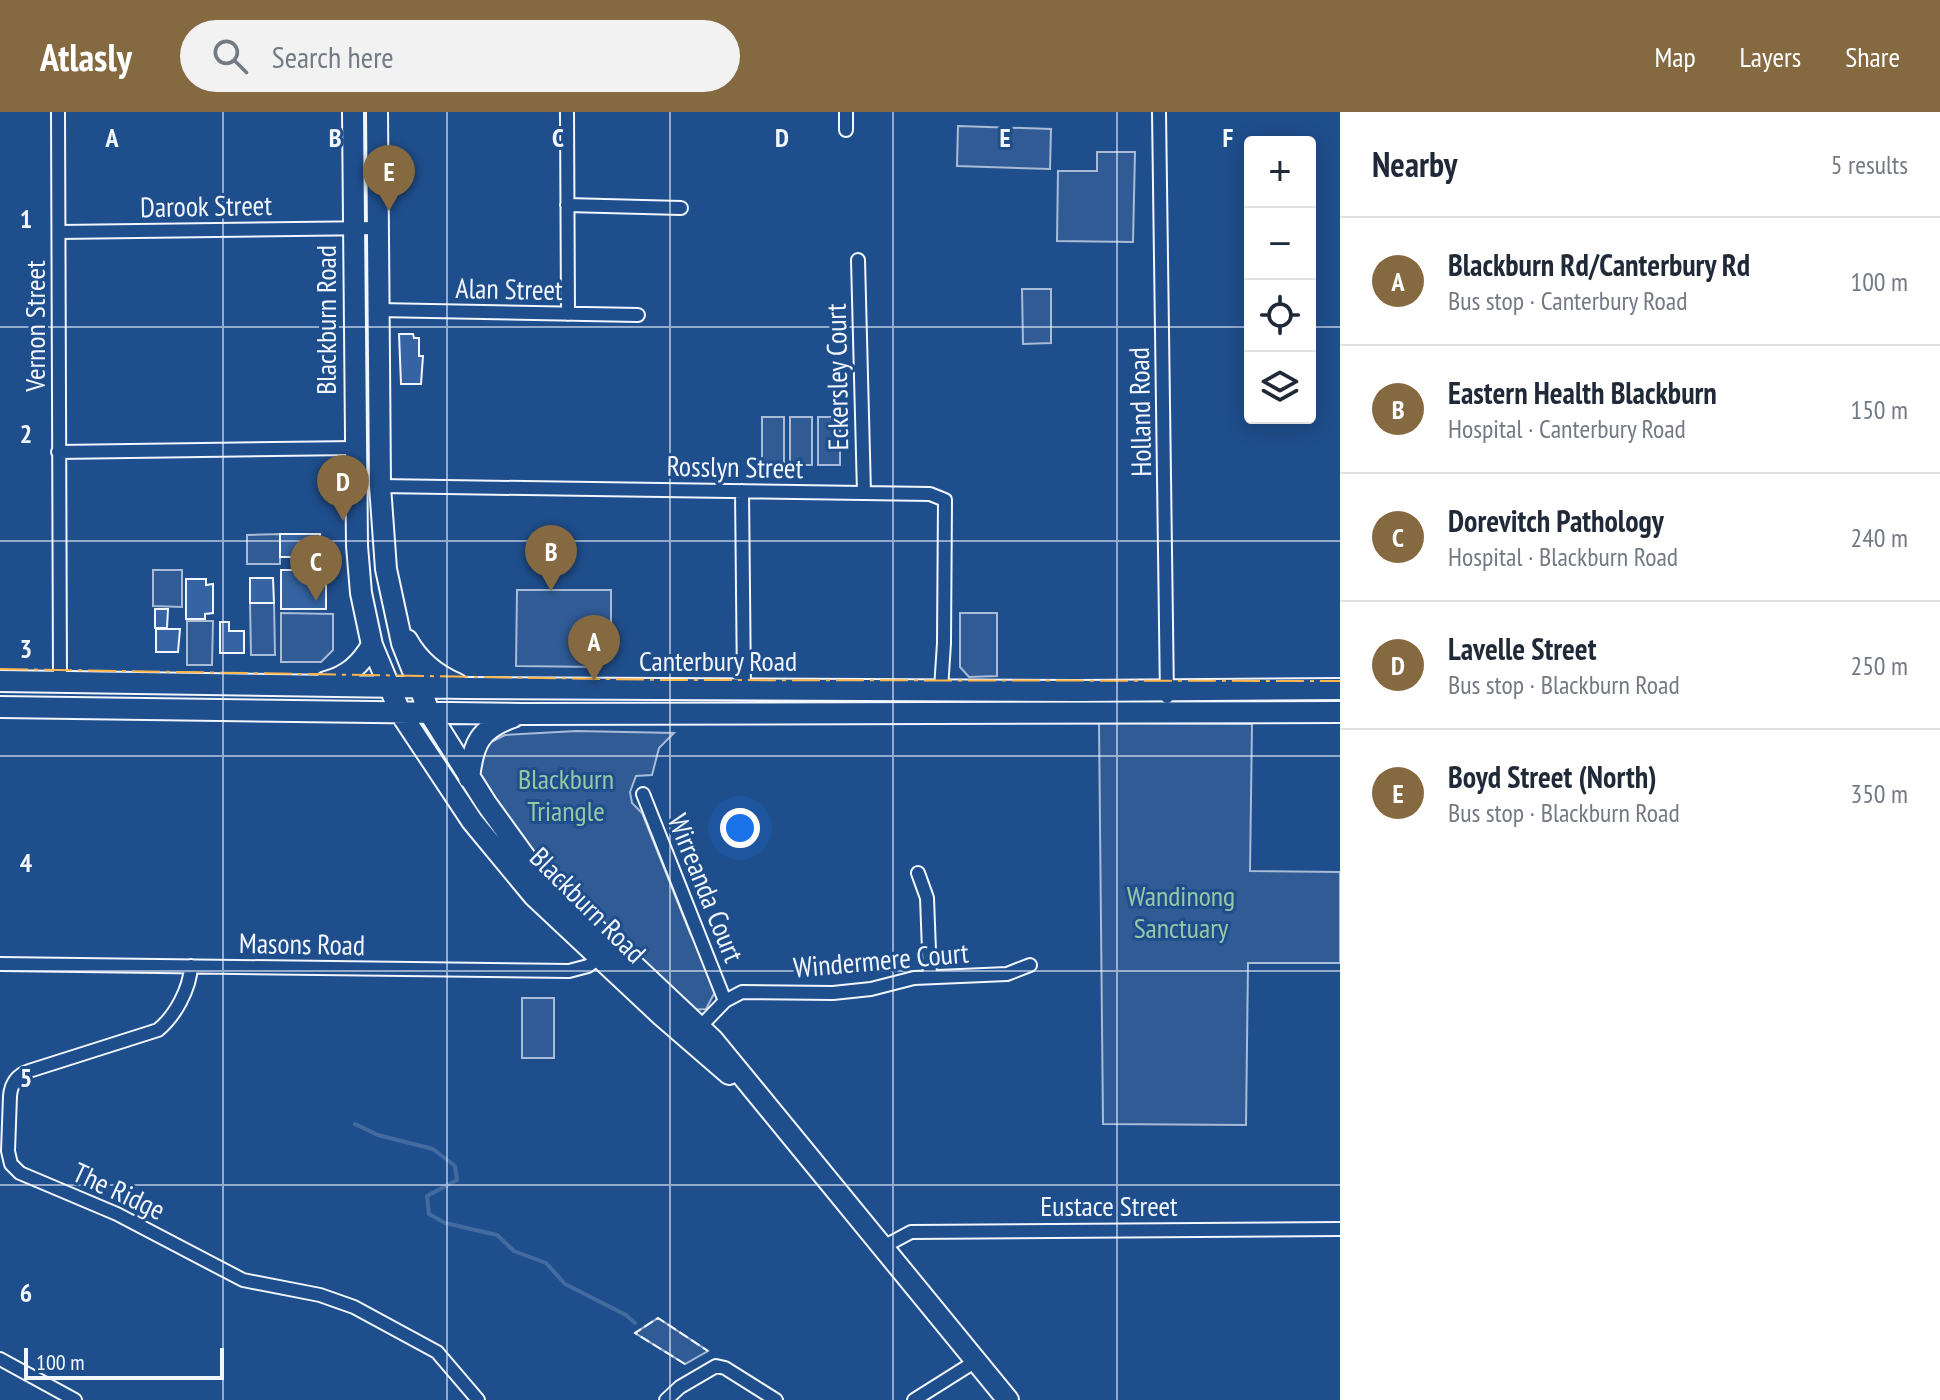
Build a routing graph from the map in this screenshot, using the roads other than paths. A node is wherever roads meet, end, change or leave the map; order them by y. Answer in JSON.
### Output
{"nodes":[{"id":1,"x":58,"y":112,"type":"edge"},
{"id":2,"x":353,"y":112,"type":"edge"},
{"id":3,"x":377,"y":112,"type":"edge"},
{"id":4,"x":567,"y":112,"type":"edge"},
{"id":5,"x":846,"y":112,"type":"edge"},
{"id":6,"x":1159,"y":112,"type":"edge"},
{"id":7,"x":846,"y":130,"type":"dead end"},
{"id":8,"x":567,"y":205,"type":"junction"},
{"id":9,"x":681,"y":208,"type":"dead end"},
{"id":10,"x":354,"y":228,"type":"junction"},
{"id":11,"x":378,"y":228,"type":"junction"},
{"id":12,"x":59,"y":232,"type":"junction"},
{"id":13,"x":858,"y":260,"type":"dead end"},
{"id":14,"x":378,"y":310,"type":"junction"},
{"id":15,"x":568,"y":314,"type":"junction"},
{"id":16,"x":638,"y":315,"type":"dead end"},
{"id":17,"x":355,"y":448,"type":"junction"},
{"id":18,"x":58,"y":452,"type":"junction"},
{"id":19,"x":380,"y":486,"type":"junction"},
{"id":20,"x":742,"y":491,"type":"junction"},
{"id":21,"x":864,"y":493,"type":"junction"},
{"id":22,"x":395,"y":619,"type":"junction"},
{"id":23,"x":372,"y":645,"type":"junction"},
{"id":24,"x":0,"y":681,"type":"edge"},
{"id":25,"x":60,"y":683,"type":"junction"},
{"id":26,"x":310,"y":686,"type":"junction"},
{"id":27,"x":389,"y":686,"type":"junction"},
{"id":28,"x":417,"y":686,"type":"junction"},
{"id":29,"x":467,"y":688,"type":"junction"},
{"id":30,"x":744,"y":689,"type":"junction"},
{"id":31,"x":1340,"y":689,"type":"edge"},
{"id":32,"x":950,"y":690,"type":"junction"},
{"id":33,"x":1168,"y":690,"type":"junction"},
{"id":34,"x":0,"y":707,"type":"edge"},
{"id":35,"x":953,"y":712,"type":"junction"},
{"id":36,"x":1167,"y":712,"type":"junction"},
{"id":37,"x":1340,"y":712,"type":"edge"},
{"id":38,"x":401,"y":714,"type":"junction"},
{"id":39,"x":430,"y":714,"type":"junction"},
{"id":40,"x":521,"y":714,"type":"junction"},
{"id":41,"x":469,"y":778,"type":"junction"},
{"id":42,"x":643,"y":794,"type":"dead end"},
{"id":43,"x":918,"y":873,"type":"dead end"},
{"id":44,"x":605,"y":952,"type":"junction"},
{"id":45,"x":0,"y":964,"type":"edge"},
{"id":46,"x":1030,"y":965,"type":"dead end"},
{"id":47,"x":191,"y":966,"type":"junction"},
{"id":48,"x":930,"y":977,"type":"junction"},
{"id":49,"x":648,"y":978,"type":"junction"},
{"id":50,"x":725,"y":1001,"type":"junction"},
{"id":51,"x":662,"y":1016,"type":"junction"},
{"id":52,"x":694,"y":1033,"type":"junction"},
{"id":53,"x":1340,"y":1229,"type":"edge"},
{"id":54,"x":883,"y":1247,"type":"junction"},
{"id":55,"x":0,"y":1359,"type":"edge"},
{"id":56,"x":976,"y":1361,"type":"junction"},
{"id":57,"x":75,"y":1400,"type":"edge"},
{"id":58,"x":478,"y":1400,"type":"edge"},
{"id":59,"x":666,"y":1400,"type":"edge"},
{"id":60,"x":776,"y":1400,"type":"edge"},
{"id":61,"x":914,"y":1400,"type":"edge"},
{"id":62,"x":1008,"y":1400,"type":"edge"}],
"edges":[{"from":1,"to":12,"type":"street","name":"Vernon Street"},
{"from":2,"to":10,"type":"main road","name":"Blackburn Road"},
{"from":3,"to":11,"type":"main road","name":"Blackburn Road"},
{"from":4,"to":8,"type":"street"},
{"from":5,"to":7,"type":"street"},
{"from":6,"to":33,"type":"street","name":"Holland Road"},
{"from":8,"to":9,"type":"street"},
{"from":8,"to":15,"type":"street"},
{"from":10,"to":11,"type":"street","name":"Darook Street"},
{"from":10,"to":12,"type":"street","name":"Darook Street"},
{"from":10,"to":17,"type":"main road","name":"Blackburn Road"},
{"from":11,"to":14,"type":"main road","name":"Blackburn Road"},
{"from":12,"to":18,"type":"street","name":"Vernon Street"},
{"from":13,"to":21,"type":"street","name":"Eckersley Court"},
{"from":14,"to":15,"type":"street","name":"Alan Street"},
{"from":14,"to":19,"type":"main road","name":"Blackburn Road"},
{"from":15,"to":16,"type":"street","name":"Alan Street"},
{"from":17,"to":18,"type":"street"},
{"from":17,"to":23,"type":"main road","name":"Blackburn Road"},
{"from":18,"to":25,"type":"street","name":"Vernon Street"},
{"from":19,"to":20,"type":"street","name":"Rosslyn Street"},
{"from":19,"to":22,"type":"main road","name":"Blackburn Road"},
{"from":20,"to":21,"type":"street","name":"Rosslyn Street"},
{"from":20,"to":30,"type":"street"},
{"from":21,"to":32,"type":"street","name":"Rosslyn Street"},
{"from":22,"to":28,"type":"main road","name":"Blackburn Road"},
{"from":22,"to":29,"type":"main road"},
{"from":23,"to":26,"type":"main road"},
{"from":23,"to":27,"type":"main road","name":"Blackburn Road"},
{"from":24,"to":25,"type":"main road","name":"Canterbury Road"},
{"from":25,"to":26,"type":"main road","name":"Canterbury Road"},
{"from":26,"to":27,"type":"main road","name":"Canterbury Road"},
{"from":27,"to":28,"type":"main road","name":"Canterbury Road"},
{"from":27,"to":38,"type":"main road","name":"Blackburn Road"},
{"from":28,"to":29,"type":"main road","name":"Canterbury Road"},
{"from":28,"to":39,"type":"main road","name":"Blackburn Road"},
{"from":29,"to":30,"type":"main road","name":"Canterbury Road"},
{"from":30,"to":32,"type":"main road","name":"Canterbury Road"},
{"from":31,"to":33,"type":"main road","name":"Canterbury Road"},
{"from":32,"to":33,"type":"main road","name":"Canterbury Road"},
{"from":32,"to":35,"type":"street"},
{"from":33,"to":36,"type":"street","name":"Holland Road"},
{"from":34,"to":38,"type":"main road","name":"Canterbury Road"},
{"from":35,"to":36,"type":"main road","name":"Canterbury Road"},
{"from":35,"to":40,"type":"main road","name":"Canterbury Road"},
{"from":36,"to":37,"type":"main road","name":"Canterbury Road"},
{"from":38,"to":39,"type":"main road","name":"Canterbury Road"},
{"from":38,"to":44,"type":"main road","name":"Blackburn Road"},
{"from":39,"to":40,"type":"main road","name":"Canterbury Road"},
{"from":39,"to":41,"type":"main road","name":"Blackburn Road"},
{"from":40,"to":41,"type":"main road"},
{"from":41,"to":44,"type":"main road","name":"Blackburn Road"},
{"from":42,"to":50,"type":"street","name":"Wirreanda Court"},
{"from":43,"to":48,"type":"street"},
{"from":44,"to":47,"type":"street","name":"Masons Road"},
{"from":44,"to":49,"type":"main road","name":"Blackburn Road"},
{"from":44,"to":51,"type":"main road","name":"Blackburn Road"},
{"from":45,"to":47,"type":"street","name":"Masons Road"},
{"from":46,"to":48,"type":"street","name":"Windermere Court"},
{"from":47,"to":58,"type":"street","name":"The Ridge"},
{"from":48,"to":50,"type":"street","name":"Windermere Court"},
{"from":49,"to":51,"type":"main road"},
{"from":49,"to":52,"type":"main road","name":"Blackburn Road"},
{"from":50,"to":52,"type":"street"},
{"from":51,"to":52,"type":"main road","name":"Blackburn Road"},
{"from":52,"to":54,"type":"main road","name":"Blackburn Road"},
{"from":53,"to":54,"type":"street","name":"Eustace Street"},
{"from":54,"to":56,"type":"main road","name":"Blackburn Road"},
{"from":55,"to":57,"type":"street"},
{"from":56,"to":61,"type":"street"},
{"from":56,"to":62,"type":"main road","name":"Blackburn Road"},
{"from":59,"to":60,"type":"street"}]}
